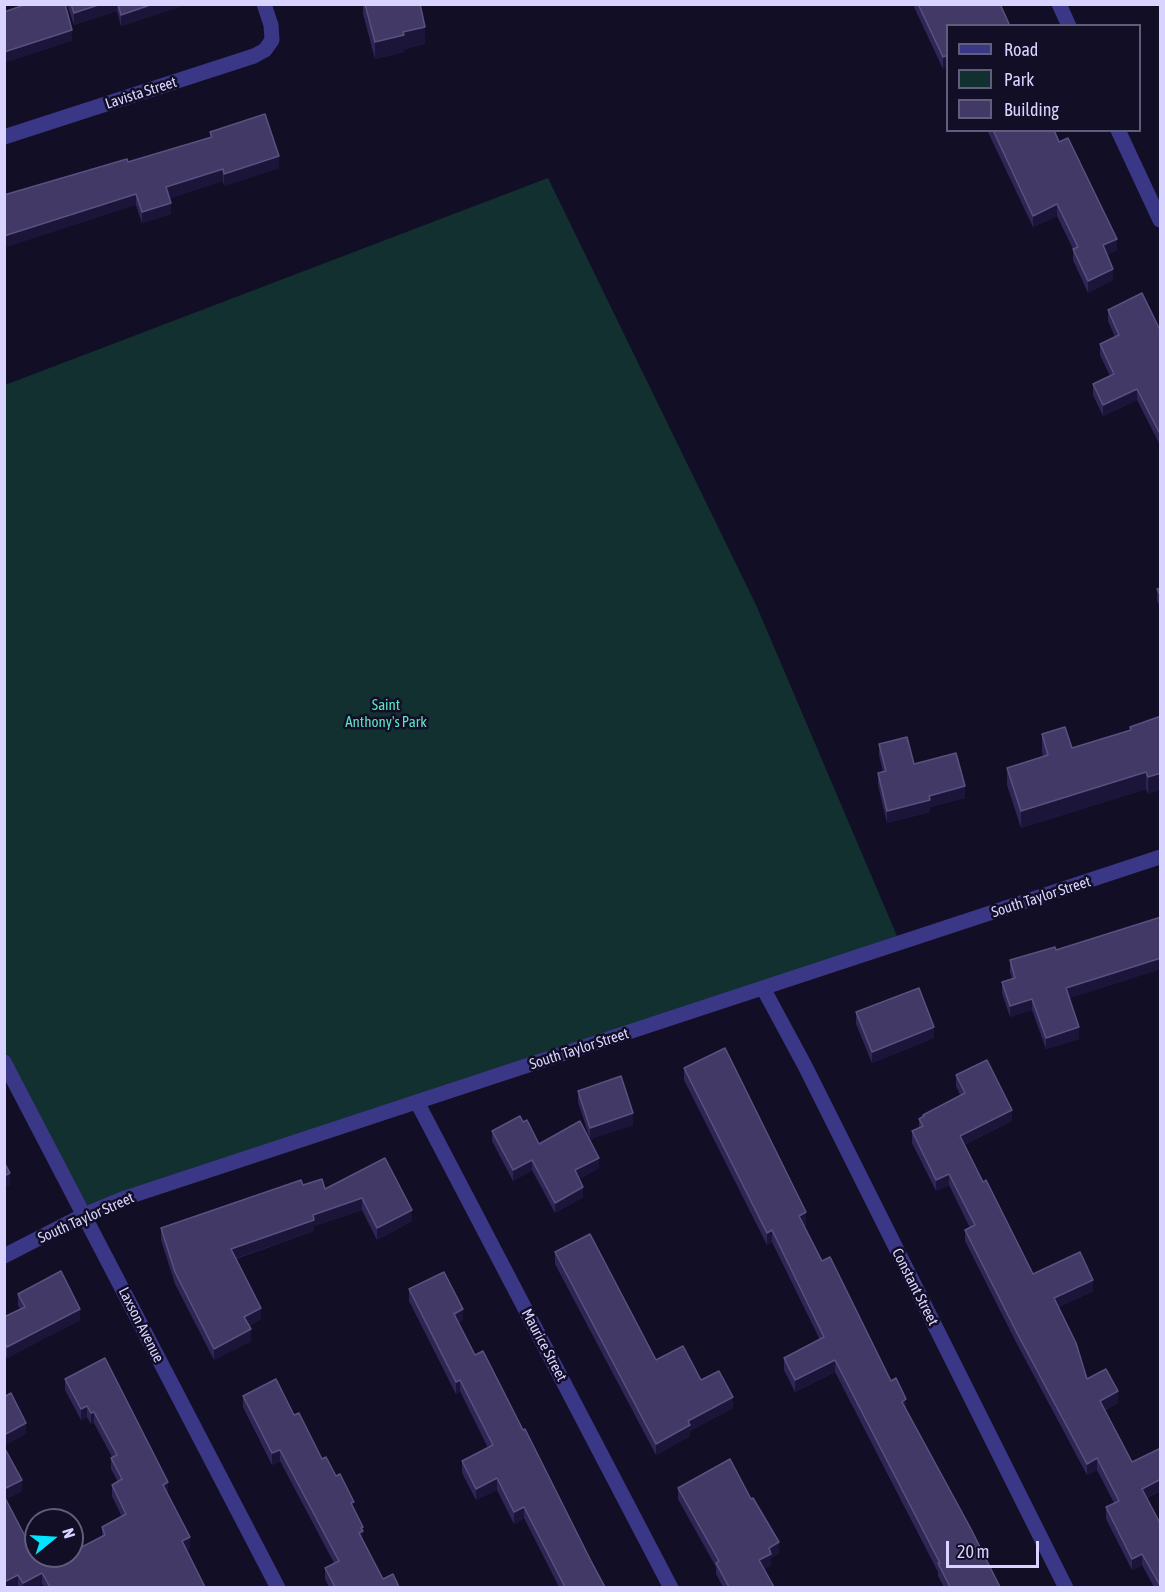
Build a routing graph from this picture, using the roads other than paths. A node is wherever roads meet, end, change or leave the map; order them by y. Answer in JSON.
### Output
{"nodes":[{"id":1,"x":264,"y":4,"type":"edge"},
{"id":2,"x":1059,"y":4,"type":"edge"},
{"id":3,"x":1068,"y":24,"type":"edge"},
{"id":4,"x":1119,"y":132,"type":"edge"},
{"id":5,"x":4,"y":137,"type":"edge"},
{"id":6,"x":1161,"y":220,"type":"edge"},
{"id":7,"x":1161,"y":857,"type":"edge"},
{"id":8,"x":763,"y":988,"type":"junction"},
{"id":9,"x":4,"y":1062,"type":"edge"},
{"id":10,"x":417,"y":1102,"type":"junction"},
{"id":11,"x":84,"y":1215,"type":"junction"},
{"id":12,"x":4,"y":1256,"type":"edge"},
{"id":13,"x":278,"y":1587,"type":"edge"},
{"id":14,"x":672,"y":1587,"type":"edge"},
{"id":15,"x":1066,"y":1587,"type":"edge"}],
"edges":[{"from":1,"to":5,"type":"street","name":"Lavista Street"},
{"from":2,"to":3,"type":"street"},
{"from":4,"to":6,"type":"street"},
{"from":7,"to":8,"type":"street","name":"South Taylor Street"},
{"from":8,"to":10,"type":"street","name":"South Taylor Street"},
{"from":8,"to":15,"type":"street","name":"Constant Street"},
{"from":9,"to":11,"type":"street","name":"Laxson Avenue"},
{"from":10,"to":11,"type":"street","name":"South Taylor Street"},
{"from":10,"to":14,"type":"street","name":"Maurice Street"},
{"from":11,"to":12,"type":"street","name":"South Taylor Street"},
{"from":11,"to":13,"type":"street","name":"Laxson Avenue"}]}
